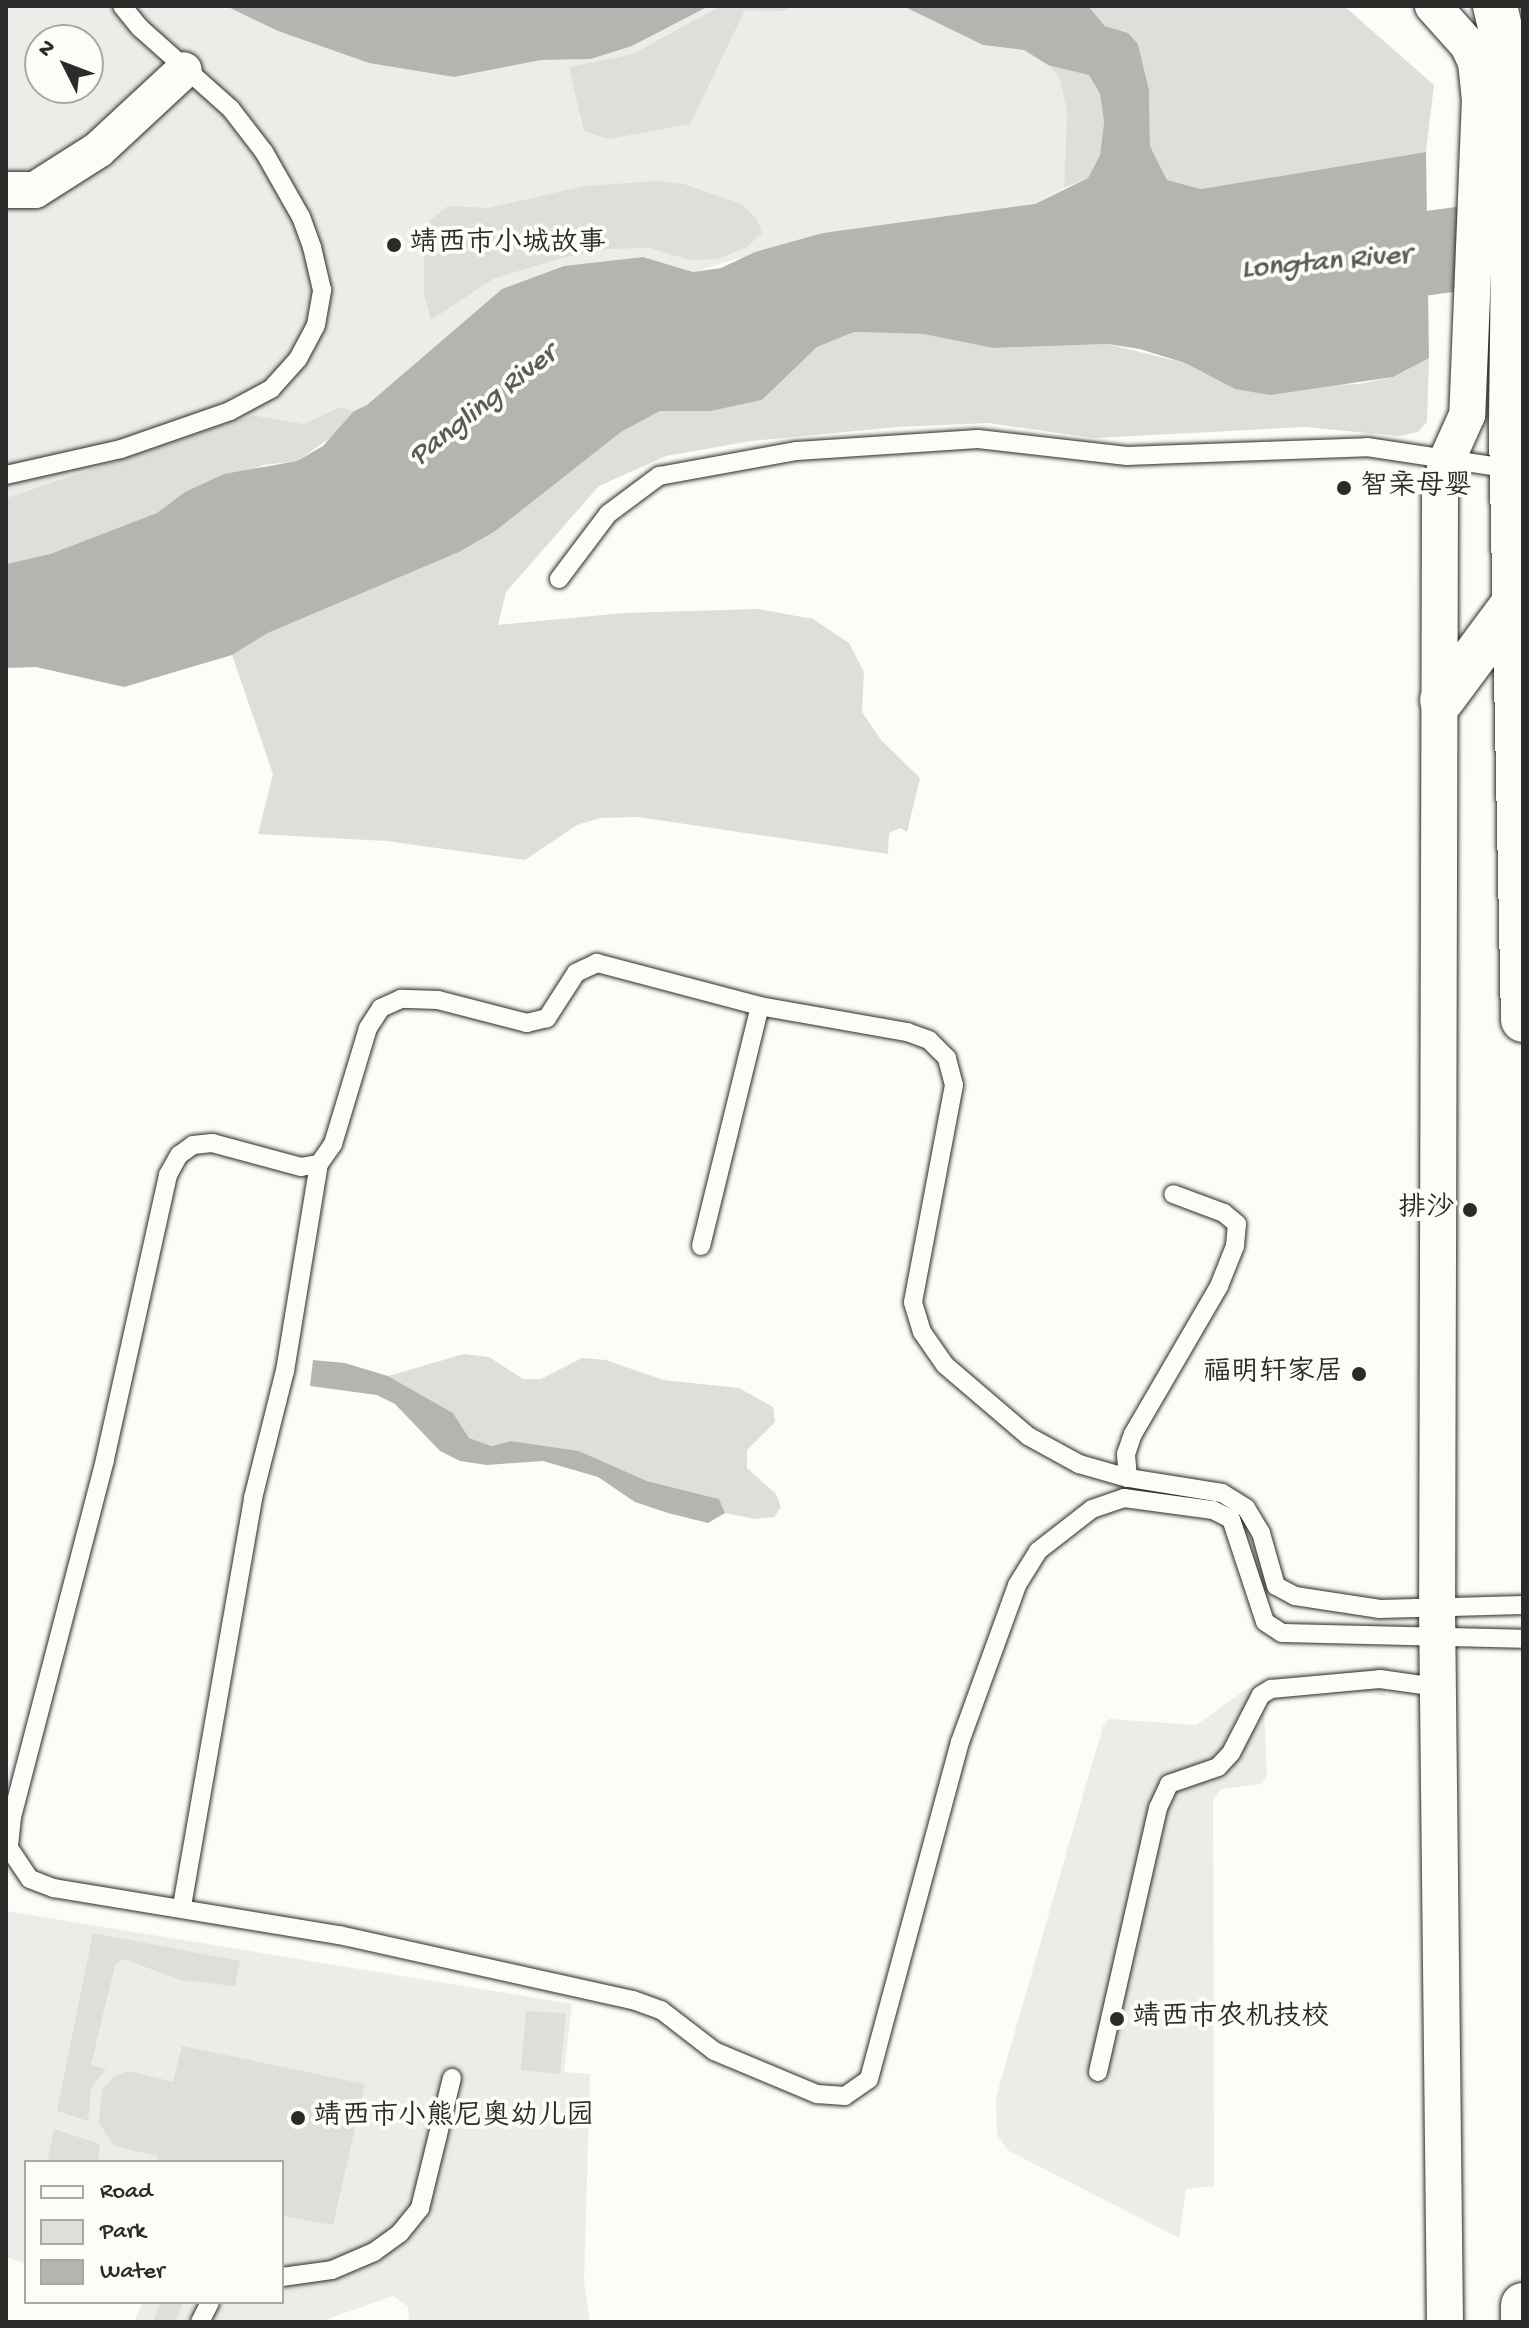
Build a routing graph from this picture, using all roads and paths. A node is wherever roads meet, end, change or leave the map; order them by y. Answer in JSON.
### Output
{"nodes":[{"id":1,"x":122,"y":6,"type":"edge"},
{"id":2,"x":1433,"y":6,"type":"edge"},
{"id":3,"x":1495,"y":6,"type":"edge"},
{"id":4,"x":184,"y":70,"type":"junction"},
{"id":5,"x":6,"y":190,"type":"edge"},
{"id":6,"x":1511,"y":449,"type":"junction"},
{"id":7,"x":1446,"y":462,"type":"junction"},
{"id":8,"x":6,"y":475,"type":"edge"},
{"id":9,"x":559,"y":579,"type":"dead end"},
{"id":10,"x":1514,"y":603,"type":"junction"},
{"id":11,"x":1442,"y":700,"type":"junction"},
{"id":12,"x":760,"y":1006,"type":"junction"},
{"id":13,"x":1523,"y":1020,"type":"edge"},
{"id":14,"x":319,"y":1164,"type":"junction"},
{"id":15,"x":1173,"y":1194,"type":"dead end"},
{"id":16,"x":701,"y":1246,"type":"dead end"},
{"id":17,"x":1128,"y":1478,"type":"junction"},
{"id":18,"x":1523,"y":1605,"type":"edge"},
{"id":19,"x":1438,"y":1622,"type":"junction"},
{"id":20,"x":1523,"y":1639,"type":"edge"},
{"id":21,"x":1437,"y":1687,"type":"junction"},
{"id":22,"x":182,"y":1906,"type":"junction"},
{"id":23,"x":1098,"y":2072,"type":"dead end"},
{"id":24,"x":452,"y":2078,"type":"dead end"},
{"id":25,"x":284,"y":2277,"type":"edge"},
{"id":26,"x":209,"y":2304,"type":"edge"},
{"id":27,"x":1523,"y":2305,"type":"edge"},
{"id":28,"x":200,"y":2322,"type":"edge"},
{"id":29,"x":1445,"y":2322,"type":"edge"},
{"id":30,"x":1523,"y":2322,"type":"edge"}],
"edges":[{"from":1,"to":4,"type":"lane"},
{"from":2,"to":7,"type":"street"},
{"from":3,"to":6,"type":"main road"},
{"from":4,"to":5,"type":"street"},
{"from":4,"to":8,"type":"lane"},
{"from":6,"to":7,"type":"lane"},
{"from":6,"to":10,"type":"main road"},
{"from":7,"to":9,"type":"lane"},
{"from":7,"to":11,"type":"street"},
{"from":10,"to":11,"type":"main road"},
{"from":10,"to":13,"type":"main road"},
{"from":11,"to":19,"type":"street"},
{"from":12,"to":14,"type":"lane"},
{"from":12,"to":16,"type":"lane"},
{"from":12,"to":17,"type":"lane"},
{"from":14,"to":22,"type":"lane"},
{"from":14,"to":22,"type":"lane"},
{"from":15,"to":17,"type":"lane"},
{"from":17,"to":19,"type":"lane"},
{"from":18,"to":19,"type":"lane"},
{"from":19,"to":20,"type":"lane"},
{"from":19,"to":21,"type":"street"},
{"from":19,"to":22,"type":"lane"},
{"from":21,"to":23,"type":"lane"},
{"from":21,"to":29,"type":"street"},
{"from":24,"to":25,"type":"lane"},
{"from":26,"to":28,"type":"lane"},
{"from":27,"to":30,"type":"main road"}]}
